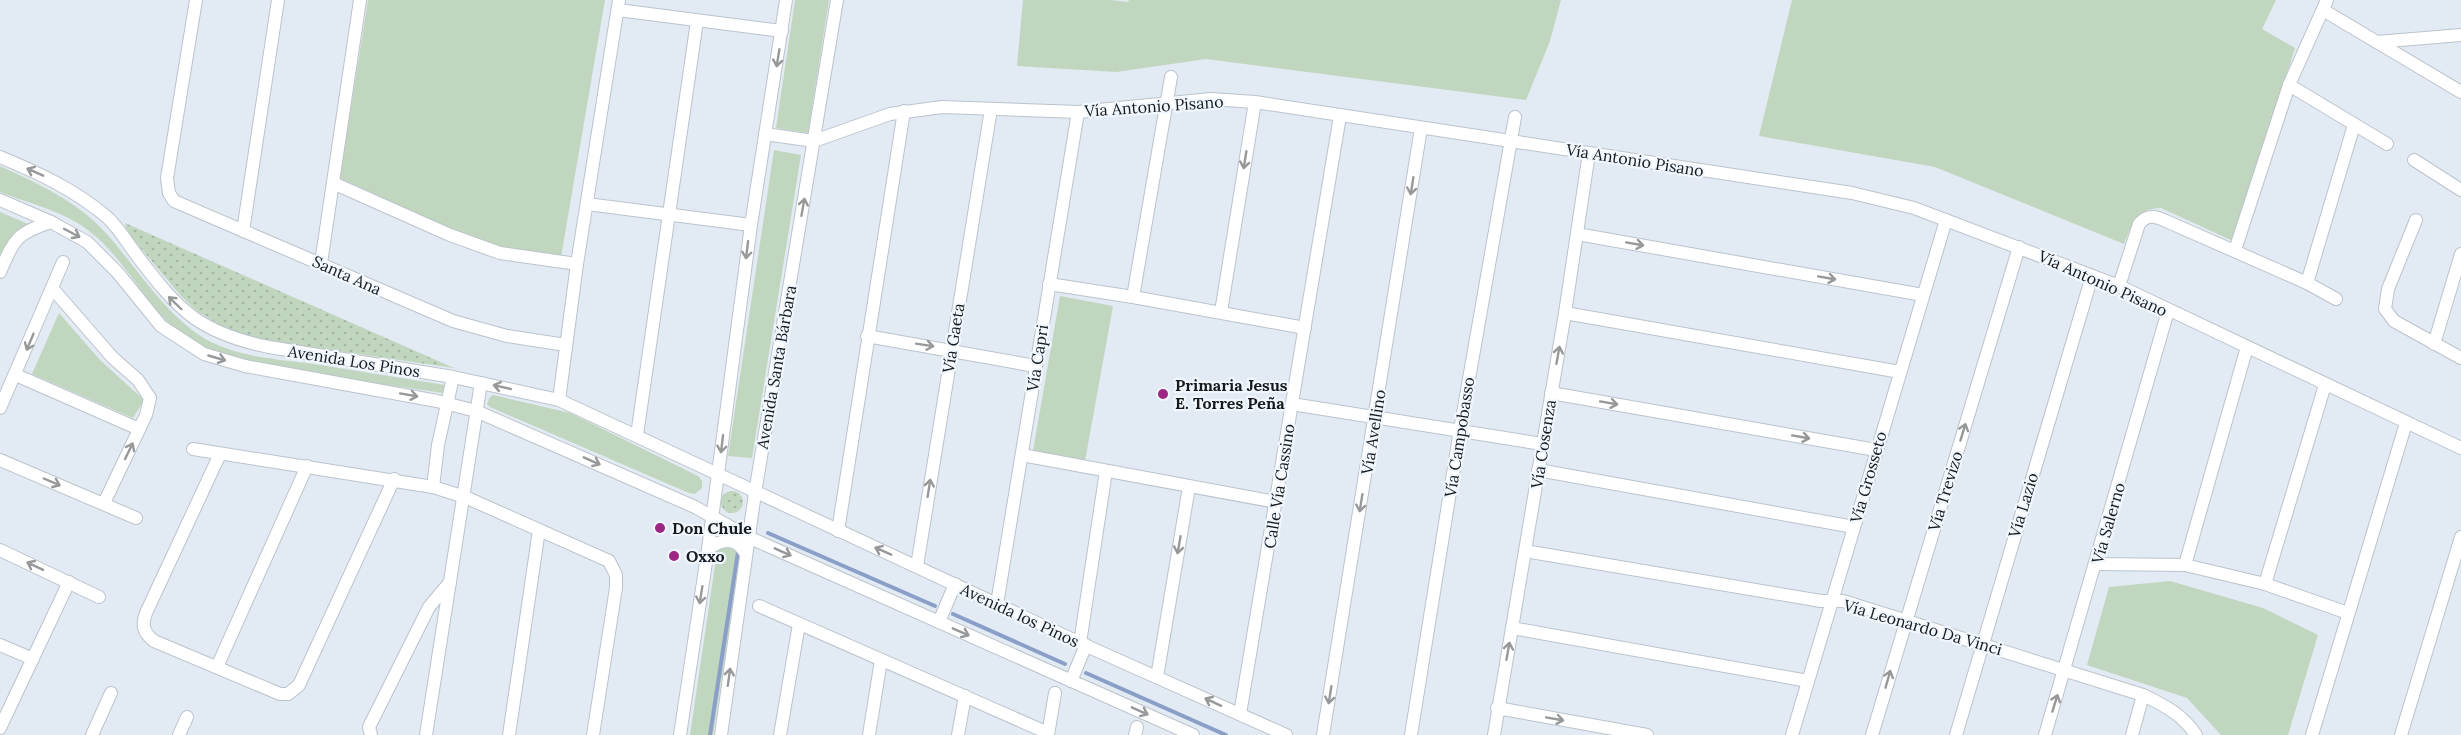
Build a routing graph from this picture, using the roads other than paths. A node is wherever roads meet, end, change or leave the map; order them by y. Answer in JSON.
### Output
{"nodes":[{"id":1,"x":196,"y":0,"type":"edge"},
{"id":2,"x":278,"y":0,"type":"edge"},
{"id":3,"x":360,"y":0,"type":"edge"},
{"id":4,"x":786,"y":0,"type":"edge"},
{"id":5,"x":837,"y":0,"type":"edge"},
{"id":6,"x":619,"y":5,"type":"edge"},
{"id":7,"x":2325,"y":5,"type":"edge"},
{"id":8,"x":697,"y":21,"type":"junction"},
{"id":9,"x":782,"y":31,"type":"junction"},
{"id":10,"x":2461,"y":35,"type":"edge"},
{"id":11,"x":2378,"y":42,"type":"junction"},
{"id":12,"x":1171,"y":77,"type":"dead end"},
{"id":13,"x":2289,"y":85,"type":"junction"},
{"id":14,"x":2461,"y":92,"type":"edge"},
{"id":15,"x":1255,"y":102,"type":"junction"},
{"id":16,"x":1166,"y":105,"type":"junction"},
{"id":17,"x":990,"y":109,"type":"junction"},
{"id":18,"x":904,"y":111,"type":"junction"},
{"id":19,"x":1078,"y":112,"type":"junction"},
{"id":20,"x":1340,"y":116,"type":"junction"},
{"id":21,"x":1515,"y":117,"type":"dead end"},
{"id":22,"x":2354,"y":125,"type":"junction"},
{"id":23,"x":1421,"y":128,"type":"junction"},
{"id":24,"x":765,"y":134,"type":"junction"},
{"id":25,"x":1510,"y":140,"type":"junction"},
{"id":26,"x":814,"y":141,"type":"junction"},
{"id":27,"x":2387,"y":144,"type":"dead end"},
{"id":28,"x":1589,"y":153,"type":"junction"},
{"id":29,"x":0,"y":157,"type":"edge"},
{"id":30,"x":2414,"y":160,"type":"dead end"},
{"id":31,"x":333,"y":183,"type":"junction"},
{"id":32,"x":2461,"y":190,"type":"edge"},
{"id":33,"x":0,"y":200,"type":"edge"},
{"id":34,"x":587,"y":204,"type":"junction"},
{"id":35,"x":668,"y":215,"type":"junction"},
{"id":36,"x":1946,"y":220,"type":"junction"},
{"id":37,"x":2416,"y":220,"type":"dead end"},
{"id":38,"x":51,"y":222,"type":"junction"},
{"id":39,"x":751,"y":225,"type":"junction"},
{"id":40,"x":243,"y":231,"type":"junction"},
{"id":41,"x":1577,"y":234,"type":"junction"},
{"id":42,"x":2019,"y":246,"type":"junction"},
{"id":43,"x":2235,"y":250,"type":"junction"},
{"id":44,"x":2461,"y":254,"type":"edge"},
{"id":45,"x":63,"y":262,"type":"dead end"},
{"id":46,"x":321,"y":263,"type":"junction"},
{"id":47,"x":578,"y":264,"type":"junction"},
{"id":48,"x":0,"y":272,"type":"edge"},
{"id":49,"x":2092,"y":276,"type":"junction"},
{"id":50,"x":2307,"y":283,"type":"junction"},
{"id":51,"x":1049,"y":284,"type":"junction"},
{"id":52,"x":2119,"y":286,"type":"junction"},
{"id":53,"x":52,"y":288,"type":"junction"},
{"id":54,"x":1923,"y":295,"type":"junction"},
{"id":55,"x":1133,"y":297,"type":"junction"},
{"id":56,"x":2336,"y":299,"type":"dead end"},
{"id":57,"x":2168,"y":311,"type":"junction"},
{"id":58,"x":1221,"y":312,"type":"junction"},
{"id":59,"x":1565,"y":313,"type":"junction"},
{"id":60,"x":1305,"y":328,"type":"junction"},
{"id":61,"x":867,"y":336,"type":"junction"},
{"id":62,"x":2434,"y":344,"type":"junction"},
{"id":63,"x":566,"y":345,"type":"junction"},
{"id":64,"x":2247,"y":347,"type":"junction"},
{"id":65,"x":951,"y":350,"type":"junction"},
{"id":66,"x":2461,"y":358,"type":"edge"},
{"id":67,"x":1035,"y":366,"type":"junction"},
{"id":68,"x":1900,"y":372,"type":"junction"},
{"id":69,"x":16,"y":375,"type":"junction"},
{"id":70,"x":453,"y":377,"type":"junction"},
{"id":71,"x":481,"y":382,"type":"junction"},
{"id":72,"x":2325,"y":385,"type":"junction"},
{"id":73,"x":1551,"y":393,"type":"junction"},
{"id":74,"x":559,"y":400,"type":"junction"},
{"id":75,"x":448,"y":403,"type":"junction"},
{"id":76,"x":1292,"y":404,"type":"junction"},
{"id":77,"x":0,"y":408,"type":"edge"},
{"id":78,"x":476,"y":411,"type":"junction"},
{"id":79,"x":1375,"y":417,"type":"junction"},
{"id":80,"x":2406,"y":423,"type":"junction"},
{"id":81,"x":139,"y":429,"type":"junction"},
{"id":82,"x":1460,"y":430,"type":"junction"},
{"id":83,"x":636,"y":435,"type":"junction"},
{"id":84,"x":1542,"y":444,"type":"junction"},
{"id":85,"x":2461,"y":448,"type":"edge"},
{"id":86,"x":193,"y":449,"type":"dead end"},
{"id":87,"x":1876,"y":450,"type":"junction"},
{"id":88,"x":220,"y":454,"type":"junction"},
{"id":89,"x":1022,"y":455,"type":"junction"},
{"id":90,"x":0,"y":460,"type":"edge"},
{"id":91,"x":307,"y":466,"type":"junction"},
{"id":92,"x":1538,"y":470,"type":"junction"},
{"id":93,"x":1106,"y":471,"type":"junction"},
{"id":94,"x":718,"y":475,"type":"junction"},
{"id":95,"x":394,"y":479,"type":"junction"},
{"id":96,"x":433,"y":487,"type":"junction"},
{"id":97,"x":1189,"y":487,"type":"junction"},
{"id":98,"x":755,"y":493,"type":"junction"},
{"id":99,"x":465,"y":497,"type":"junction"},
{"id":100,"x":1276,"y":502,"type":"junction"},
{"id":101,"x":104,"y":503,"type":"junction"},
{"id":102,"x":712,"y":517,"type":"junction"},
{"id":103,"x":136,"y":518,"type":"dead end"},
{"id":104,"x":1854,"y":527,"type":"junction"},
{"id":105,"x":539,"y":530,"type":"junction"},
{"id":106,"x":838,"y":531,"type":"junction"},
{"id":107,"x":748,"y":537,"type":"junction"},
{"id":108,"x":2461,"y":537,"type":"edge"},
{"id":109,"x":708,"y":549,"type":"junction"},
{"id":110,"x":0,"y":550,"type":"edge"},
{"id":111,"x":1526,"y":551,"type":"junction"},
{"id":112,"x":746,"y":554,"type":"junction"},
{"id":113,"x":2096,"y":564,"type":"junction"},
{"id":114,"x":2185,"y":565,"type":"junction"},
{"id":115,"x":916,"y":566,"type":"junction"},
{"id":116,"x":69,"y":582,"type":"junction"},
{"id":117,"x":450,"y":582,"type":"junction"},
{"id":118,"x":2447,"y":583,"type":"junction"},
{"id":119,"x":955,"y":584,"type":"junction"},
{"id":120,"x":2265,"y":584,"type":"junction"},
{"id":121,"x":2461,"y":587,"type":"edge"},
{"id":122,"x":99,"y":597,"type":"dead end"},
{"id":123,"x":1832,"y":601,"type":"junction"},
{"id":124,"x":997,"y":604,"type":"junction"},
{"id":125,"x":759,"y":606,"type":"dead end"},
{"id":126,"x":2348,"y":613,"type":"junction"},
{"id":127,"x":1906,"y":620,"type":"junction"},
{"id":128,"x":939,"y":622,"type":"junction"},
{"id":129,"x":799,"y":624,"type":"junction"},
{"id":130,"x":1512,"y":628,"type":"junction"},
{"id":131,"x":1982,"y":643,"type":"junction"},
{"id":132,"x":1083,"y":644,"type":"junction"},
{"id":133,"x":0,"y":645,"type":"edge"},
{"id":134,"x":33,"y":659,"type":"junction"},
{"id":135,"x":881,"y":660,"type":"junction"},
{"id":136,"x":217,"y":668,"type":"junction"},
{"id":137,"x":2064,"y":670,"type":"junction"},
{"id":138,"x":1157,"y":676,"type":"junction"},
{"id":139,"x":1071,"y":681,"type":"junction"},
{"id":140,"x":1808,"y":681,"type":"junction"},
{"id":141,"x":111,"y":693,"type":"dead end"},
{"id":142,"x":1055,"y":693,"type":"dead end"},
{"id":143,"x":2143,"y":695,"type":"junction"},
{"id":144,"x":965,"y":696,"type":"junction"},
{"id":145,"x":1497,"y":708,"type":"junction"},
{"id":146,"x":1240,"y":714,"type":"junction"},
{"id":147,"x":187,"y":717,"type":"dead end"},
{"id":148,"x":0,"y":728,"type":"edge"},
{"id":149,"x":370,"y":731,"type":"edge"},
{"id":150,"x":1048,"y":734,"type":"edge"},
{"id":151,"x":92,"y":735,"type":"edge"},
{"id":152,"x":179,"y":735,"type":"edge"},
{"id":153,"x":426,"y":735,"type":"edge"},
{"id":154,"x":509,"y":735,"type":"edge"},
{"id":155,"x":593,"y":735,"type":"edge"},
{"id":156,"x":680,"y":735,"type":"edge"},
{"id":157,"x":721,"y":735,"type":"edge"},
{"id":158,"x":780,"y":735,"type":"edge"},
{"id":159,"x":868,"y":735,"type":"edge"},
{"id":160,"x":958,"y":735,"type":"edge"},
{"id":161,"x":1193,"y":735,"type":"edge"},
{"id":162,"x":1286,"y":735,"type":"edge"},
{"id":163,"x":1323,"y":735,"type":"edge"},
{"id":164,"x":1411,"y":735,"type":"edge"},
{"id":165,"x":1494,"y":735,"type":"edge"},
{"id":166,"x":1647,"y":735,"type":"edge"},
{"id":167,"x":1792,"y":735,"type":"edge"},
{"id":168,"x":1872,"y":735,"type":"edge"},
{"id":169,"x":1956,"y":735,"type":"edge"},
{"id":170,"x":2045,"y":735,"type":"edge"},
{"id":171,"x":2132,"y":735,"type":"edge"},
{"id":172,"x":2196,"y":735,"type":"edge"},
{"id":173,"x":2312,"y":735,"type":"edge"},
{"id":174,"x":2401,"y":735,"type":"edge"}],
"edges":[{"from":1,"to":40,"type":"street","name":"Santa Ana"},
{"from":2,"to":40,"type":"street"},
{"from":3,"to":31,"type":"street"},
{"from":4,"to":9,"type":"street"},
{"from":5,"to":26,"type":"street","name":"Avenida Santa Bárbara"},
{"from":6,"to":8,"type":"street"},
{"from":6,"to":34,"type":"street"},
{"from":7,"to":11,"type":"street"},
{"from":7,"to":13,"type":"street"},
{"from":8,"to":9,"type":"street"},
{"from":8,"to":35,"type":"street"},
{"from":9,"to":24,"type":"street","one_way":true},
{"from":10,"to":11,"type":"street"},
{"from":11,"to":14,"type":"street"},
{"from":12,"to":16,"type":"street"},
{"from":13,"to":22,"type":"street"},
{"from":13,"to":43,"type":"street"},
{"from":15,"to":16,"type":"street","name":"Vía Antonio Pisano"},
{"from":15,"to":20,"type":"street","name":"Vía Antonio Pisano"},
{"from":15,"to":58,"type":"street","one_way":true},
{"from":16,"to":19,"type":"street","name":"Vía Antonio Pisano"},
{"from":16,"to":55,"type":"street"},
{"from":17,"to":18,"type":"street","name":"Vía Antonio Pisano"},
{"from":17,"to":19,"type":"street","name":"Vía Antonio Pisano"},
{"from":17,"to":65,"type":"street","name":"Vía Gaeta"},
{"from":18,"to":26,"type":"street","name":"Vía Antonio Pisano"},
{"from":18,"to":61,"type":"street"},
{"from":19,"to":51,"type":"street","name":"Vía Capri"},
{"from":20,"to":23,"type":"street","name":"Vía Antonio Pisano"},
{"from":20,"to":60,"type":"street","name":"Calle Vía Cassino"},
{"from":21,"to":25,"type":"street","name":"Vía Campobasso"},
{"from":22,"to":27,"type":"street"},
{"from":22,"to":50,"type":"street"},
{"from":23,"to":25,"type":"street","name":"Vía Antonio Pisano"},
{"from":23,"to":79,"type":"street","name":"Vía Avellino","one_way":true},
{"from":24,"to":26,"type":"street","name":"Vía Antonio Pisano"},
{"from":24,"to":39,"type":"street"},
{"from":25,"to":28,"type":"street","name":"Vía Antonio Pisano"},
{"from":25,"to":82,"type":"street","name":"Vía Campobasso"},
{"from":98,"to":26,"type":"street","name":"Avenida Santa Bárbara","one_way":true},
{"from":28,"to":36,"type":"street","name":"Vía Antonio Pisano"},
{"from":28,"to":41,"type":"street","name":"Vía Cosenza"},
{"from":70,"to":29,"type":"street","name":"Avenida Los Pinos","one_way":true},
{"from":30,"to":32,"type":"street"},
{"from":31,"to":46,"type":"street"},
{"from":31,"to":47,"type":"street"},
{"from":33,"to":38,"type":"street","name":"Avenida Los Pinos"},
{"from":34,"to":35,"type":"street"},
{"from":34,"to":47,"type":"street"},
{"from":35,"to":39,"type":"street"},
{"from":35,"to":83,"type":"street"},
{"from":36,"to":42,"type":"street","name":"Vía Antonio Pisano"},
{"from":36,"to":54,"type":"street","name":"Vía Grosseto"},
{"from":37,"to":62,"type":"street"},
{"from":38,"to":48,"type":"street"},
{"from":38,"to":75,"type":"street","name":"Avenida Los Pinos","one_way":true},
{"from":39,"to":94,"type":"street","one_way":true},
{"from":40,"to":46,"type":"street","name":"Santa Ana"},
{"from":41,"to":54,"type":"street","one_way":true},
{"from":41,"to":59,"type":"street","name":"Vía Cosenza"},
{"from":42,"to":49,"type":"street","name":"Vía Antonio Pisano"},
{"from":127,"to":42,"type":"street","name":"Vía Trevizo","one_way":true},
{"from":43,"to":50,"type":"street"},
{"from":43,"to":52,"type":"street"},
{"from":44,"to":62,"type":"street"},
{"from":45,"to":53,"type":"street"},
{"from":46,"to":63,"type":"street","name":"Santa Ana"},
{"from":47,"to":63,"type":"street"},
{"from":49,"to":52,"type":"street","name":"Vía Antonio Pisano"},
{"from":49,"to":131,"type":"street","name":"Vía Lazio"},
{"from":50,"to":56,"type":"street"},
{"from":51,"to":55,"type":"street"},
{"from":51,"to":67,"type":"street","name":"Vía Capri"},
{"from":52,"to":57,"type":"street","name":"Vía Antonio Pisano"},
{"from":53,"to":69,"type":"street","one_way":true},
{"from":53,"to":81,"type":"street"},
{"from":54,"to":68,"type":"street","name":"Vía Grosseto"},
{"from":55,"to":58,"type":"street"},
{"from":57,"to":64,"type":"street","name":"Vía Antonio Pisano"},
{"from":57,"to":113,"type":"street","name":"Vía Salerno"},
{"from":58,"to":60,"type":"street"},
{"from":59,"to":68,"type":"street"},
{"from":73,"to":59,"type":"street","name":"Vía Cosenza","one_way":true},
{"from":60,"to":76,"type":"street","name":"Calle Vía Cassino"},
{"from":61,"to":65,"type":"street","one_way":true},
{"from":61,"to":106,"type":"street"},
{"from":62,"to":66,"type":"street"},
{"from":63,"to":74,"type":"street"},
{"from":64,"to":72,"type":"street","name":"Vía Antonio Pisano"},
{"from":64,"to":114,"type":"street"},
{"from":65,"to":67,"type":"street"},
{"from":115,"to":65,"type":"street","name":"Vía Gaeta","one_way":true},
{"from":67,"to":89,"type":"street","name":"Vía Capri"},
{"from":68,"to":87,"type":"street","name":"Vía Grosseto"},
{"from":69,"to":77,"type":"street"},
{"from":69,"to":81,"type":"street"},
{"from":70,"to":71,"type":"street","name":"Avenida Los Pinos"},
{"from":70,"to":75,"type":"street"},
{"from":74,"to":71,"type":"street","name":"Avenida Los Pinos","one_way":true},
{"from":71,"to":78,"type":"street"},
{"from":72,"to":80,"type":"street","name":"Vía Antonio Pisano"},
{"from":72,"to":120,"type":"street"},
{"from":73,"to":84,"type":"street","name":"Vía Cosenza"},
{"from":73,"to":87,"type":"street","one_way":true},
{"from":74,"to":83,"type":"street","name":"Avenida Los Pinos"},
{"from":75,"to":78,"type":"street","name":"Avenida Los Pinos"},
{"from":75,"to":96,"type":"street"},
{"from":76,"to":79,"type":"street"},
{"from":76,"to":100,"type":"street","name":"Calle Vía Cassino"},
{"from":78,"to":99,"type":"street"},
{"from":78,"to":102,"type":"street","name":"Avenida Los Pinos","one_way":true},
{"from":79,"to":82,"type":"street"},
{"from":79,"to":163,"type":"street","name":"Vía Avellino","one_way":true},
{"from":80,"to":85,"type":"street","name":"Vía Antonio Pisano"},
{"from":80,"to":126,"type":"street"},
{"from":101,"to":81,"type":"street","one_way":true},
{"from":82,"to":84,"type":"street"},
{"from":82,"to":164,"type":"street","name":"Vía Campobasso"},
{"from":83,"to":94,"type":"street","name":"Avenida Los Pinos"},
{"from":84,"to":92,"type":"street","name":"Vía Cosenza"},
{"from":86,"to":88,"type":"street"},
{"from":87,"to":104,"type":"street","name":"Vía Grosseto"},
{"from":88,"to":91,"type":"street"},
{"from":88,"to":136,"type":"street"},
{"from":89,"to":93,"type":"street"},
{"from":89,"to":124,"type":"street","name":"Vía Capri"},
{"from":90,"to":101,"type":"street","one_way":true},
{"from":91,"to":95,"type":"street"},
{"from":91,"to":136,"type":"street"},
{"from":92,"to":104,"type":"street"},
{"from":92,"to":111,"type":"street","name":"Vía Cosenza"},
{"from":93,"to":97,"type":"street"},
{"from":93,"to":132,"type":"street"},
{"from":94,"to":98,"type":"street","name":"Avenida Los Pinos"},
{"from":94,"to":102,"type":"street"},
{"from":95,"to":96,"type":"street"},
{"from":95,"to":136,"type":"street"},
{"from":96,"to":99,"type":"street"},
{"from":97,"to":100,"type":"street"},
{"from":97,"to":138,"type":"street","one_way":true},
{"from":98,"to":106,"type":"street","name":"Avenida los Pinos"},
{"from":98,"to":107,"type":"street","name":"Avenida Santa Bárbara"},
{"from":99,"to":105,"type":"street"},
{"from":99,"to":117,"type":"street"},
{"from":100,"to":146,"type":"street","name":"Calle Vía Cassino"},
{"from":101,"to":103,"type":"street"},
{"from":102,"to":107,"type":"street"},
{"from":102,"to":109,"type":"street"},
{"from":104,"to":123,"type":"street","name":"Vía Grosseto"},
{"from":105,"to":154,"type":"street"},
{"from":105,"to":155,"type":"street"},
{"from":115,"to":106,"type":"street","name":"Avenida los Pinos","one_way":true},
{"from":107,"to":112,"type":"street","name":"Avenida Santa Bárbara"},
{"from":107,"to":128,"type":"street","one_way":true},
{"from":108,"to":118,"type":"street"},
{"from":109,"to":112,"type":"street"},
{"from":109,"to":156,"type":"street","one_way":true},
{"from":116,"to":110,"type":"street","one_way":true},
{"from":111,"to":123,"type":"street","name":"Vía Leonardo Da Vinci"},
{"from":111,"to":130,"type":"street","name":"Vía Cosenza"},
{"from":157,"to":112,"type":"street","name":"Avenida Santa Bárbara","one_way":true},
{"from":113,"to":114,"type":"street"},
{"from":113,"to":137,"type":"street","name":"Vía Salerno"},
{"from":114,"to":120,"type":"street"},
{"from":115,"to":119,"type":"street","name":"Avenida los Pinos"},
{"from":116,"to":122,"type":"street"},
{"from":116,"to":134,"type":"street"},
{"from":117,"to":149,"type":"street"},
{"from":117,"to":153,"type":"street"},
{"from":118,"to":121,"type":"street"},
{"from":118,"to":174,"type":"street"},
{"from":119,"to":124,"type":"street","name":"Avenida los Pinos"},
{"from":119,"to":128,"type":"street"},
{"from":120,"to":126,"type":"street"},
{"from":123,"to":127,"type":"street","name":"Vía Leonardo Da Vinci"},
{"from":123,"to":140,"type":"street","name":"Vía Grosseto"},
{"from":124,"to":132,"type":"street","name":"Avenida los Pinos"},
{"from":125,"to":129,"type":"street"},
{"from":126,"to":173,"type":"street"},
{"from":127,"to":131,"type":"street","name":"Vía Leonardo Da Vinci"},
{"from":168,"to":127,"type":"street","name":"Vía Trevizo","one_way":true},
{"from":128,"to":139,"type":"street","one_way":true},
{"from":129,"to":135,"type":"street"},
{"from":129,"to":158,"type":"street"},
{"from":130,"to":140,"type":"street"},
{"from":145,"to":130,"type":"street","name":"Vía Cosenza","one_way":true},
{"from":131,"to":137,"type":"street","name":"Vía Leonardo Da Vinci"},
{"from":131,"to":169,"type":"street","name":"Vía Lazio"},
{"from":132,"to":138,"type":"street","name":"Avenida los Pinos"},
{"from":132,"to":139,"type":"street"},
{"from":133,"to":134,"type":"street"},
{"from":134,"to":148,"type":"street"},
{"from":135,"to":144,"type":"street"},
{"from":135,"to":159,"type":"street"},
{"from":137,"to":143,"type":"street","name":"Vía Leonardo Da Vinci"},
{"from":170,"to":137,"type":"street","name":"Vía Salerno","one_way":true},
{"from":146,"to":138,"type":"street","name":"Avenida los Pinos","one_way":true},
{"from":139,"to":161,"type":"street","one_way":true},
{"from":140,"to":167,"type":"street","name":"Vía Grosseto"},
{"from":141,"to":151,"type":"street"},
{"from":142,"to":150,"type":"street"},
{"from":143,"to":171,"type":"street"},
{"from":143,"to":172,"type":"street","name":"Vía Leonardo Da Vinci"},
{"from":144,"to":150,"type":"street"},
{"from":144,"to":160,"type":"street"},
{"from":145,"to":165,"type":"street","name":"Vía Cosenza"},
{"from":145,"to":166,"type":"street","one_way":true},
{"from":146,"to":162,"type":"street","name":"Avenida los Pinos"},
{"from":147,"to":152,"type":"street"}]}
